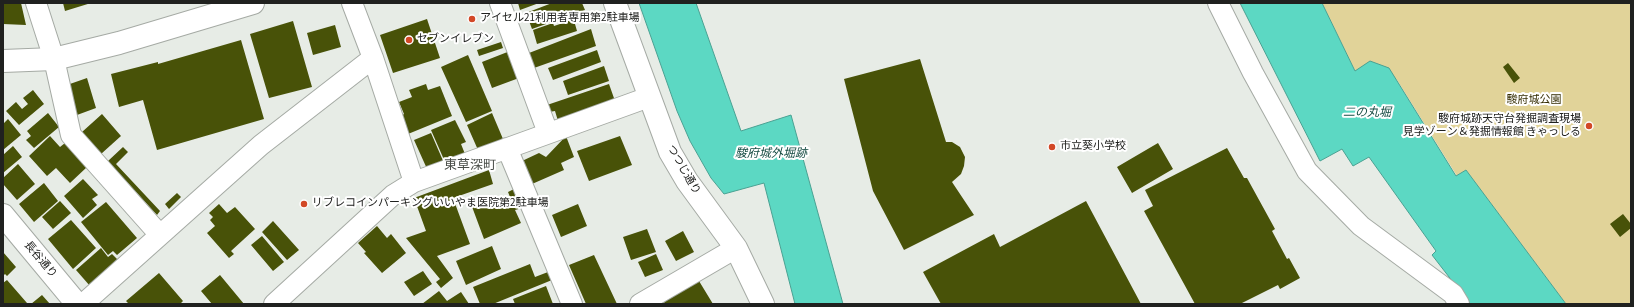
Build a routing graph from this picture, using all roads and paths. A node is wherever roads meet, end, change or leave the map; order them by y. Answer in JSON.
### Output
{"nodes":[{"id":1,"x":36,"y":3,"type":"edge"},
{"id":2,"x":253,"y":3,"type":"edge"},
{"id":3,"x":352,"y":3,"type":"edge"},
{"id":4,"x":500,"y":3,"type":"edge"},
{"id":5,"x":616,"y":3,"type":"edge"},
{"id":6,"x":1218,"y":3,"type":"edge"},
{"id":7,"x":373,"y":58,"type":"junction"},
{"id":8,"x":54,"y":59,"type":"junction"},
{"id":9,"x":3,"y":61,"type":"edge"},
{"id":10,"x":649,"y":96,"type":"junction"},
{"id":11,"x":548,"y":133,"type":"junction"},
{"id":12,"x":507,"y":148,"type":"junction"},
{"id":13,"x":414,"y":182,"type":"junction"},
{"id":14,"x":3,"y":215,"type":"edge"},
{"id":15,"x":160,"y":235,"type":"junction"},
{"id":16,"x":736,"y":248,"type":"junction"},
{"id":17,"x":77,"y":304,"type":"edge"},
{"id":18,"x":83,"y":304,"type":"edge"},
{"id":19,"x":274,"y":304,"type":"edge"},
{"id":20,"x":572,"y":304,"type":"edge"},
{"id":21,"x":640,"y":304,"type":"edge"},
{"id":22,"x":763,"y":304,"type":"edge"},
{"id":23,"x":1459,"y":304,"type":"edge"}],
"edges":[{"from":1,"to":8,"type":"street"},
{"from":2,"to":8,"type":"street"},
{"from":3,"to":7,"type":"street"},
{"from":4,"to":11,"type":"street"},
{"from":5,"to":10,"type":"street","name":"つつじ通り"},
{"from":6,"to":23,"type":"street"},
{"from":7,"to":13,"type":"street"},
{"from":7,"to":15,"type":"street"},
{"from":8,"to":9,"type":"street"},
{"from":8,"to":15,"type":"street"},
{"from":10,"to":11,"type":"street"},
{"from":10,"to":16,"type":"street","name":"つつじ通り"},
{"from":11,"to":12,"type":"street"},
{"from":12,"to":13,"type":"street"},
{"from":12,"to":20,"type":"street"},
{"from":13,"to":19,"type":"street"},
{"from":14,"to":17,"type":"street","name":"長谷通り"},
{"from":15,"to":18,"type":"street"},
{"from":16,"to":21,"type":"street"},
{"from":16,"to":22,"type":"street","name":"つつじ通り"}]}
